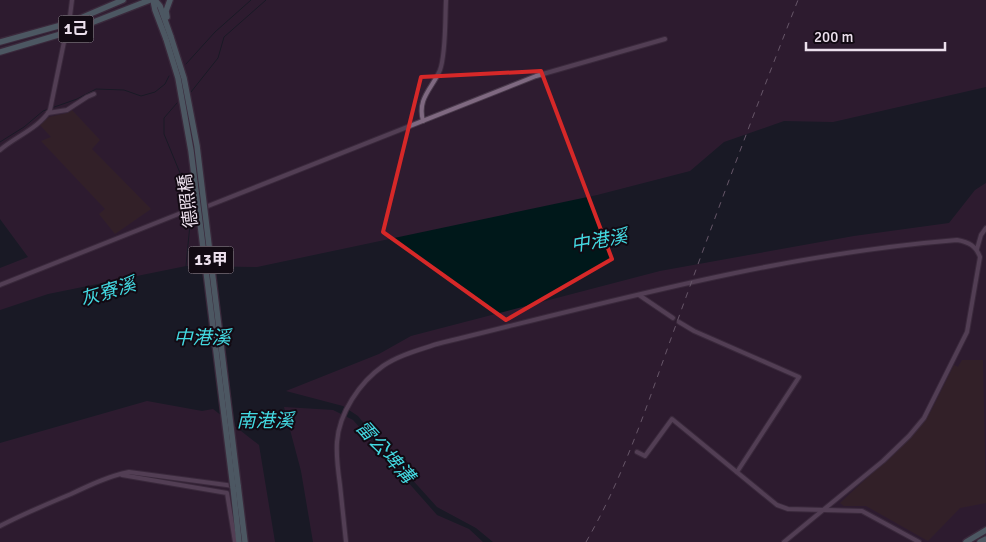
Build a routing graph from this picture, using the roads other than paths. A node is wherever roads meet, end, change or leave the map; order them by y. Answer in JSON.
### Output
{"nodes":[{"id":1,"x":72,"y":0,"type":"edge"},
{"id":2,"x":123,"y":0,"type":"edge"},
{"id":3,"x":150,"y":0,"type":"edge"},
{"id":4,"x":154,"y":0,"type":"edge"},
{"id":5,"x":170,"y":0,"type":"edge"},
{"id":6,"x":446,"y":0,"type":"edge"},
{"id":7,"x":69,"y":23,"type":"junction"},
{"id":8,"x":68,"y":32,"type":"junction"},
{"id":9,"x":169,"y":38,"type":"junction"},
{"id":10,"x":665,"y":39,"type":"dead end"},
{"id":11,"x":0,"y":42,"type":"edge"},
{"id":12,"x":0,"y":52,"type":"edge"},
{"id":13,"x":94,"y":94,"type":"dead end"},
{"id":14,"x":50,"y":110,"type":"junction"},
{"id":15,"x":423,"y":120,"type":"junction"},
{"id":16,"x":0,"y":150,"type":"edge"},
{"id":17,"x":986,"y":228,"type":"edge"},
{"id":18,"x":977,"y":249,"type":"junction"},
{"id":19,"x":0,"y":285,"type":"edge"},
{"id":20,"x":639,"y":295,"type":"junction"},
{"id":21,"x":673,"y":318,"type":"dead end"},
{"id":22,"x":679,"y":322,"type":"dead end"},
{"id":23,"x":637,"y":452,"type":"dead end"},
{"id":24,"x":737,"y":472,"type":"junction"},
{"id":25,"x":130,"y":475,"type":"junction"},
{"id":26,"x":235,"y":486,"type":"junction"},
{"id":27,"x":824,"y":509,"type":"junction"},
{"id":28,"x":0,"y":526,"type":"edge"},
{"id":29,"x":986,"y":530,"type":"edge"},
{"id":30,"x":986,"y":539,"type":"edge"},
{"id":31,"x":235,"y":542,"type":"edge"},
{"id":32,"x":240,"y":542,"type":"edge"},
{"id":33,"x":245,"y":542,"type":"edge"},
{"id":34,"x":346,"y":542,"type":"edge"},
{"id":35,"x":784,"y":542,"type":"edge"},
{"id":36,"x":919,"y":542,"type":"edge"},
{"id":37,"x":966,"y":542,"type":"edge"},
{"id":38,"x":980,"y":542,"type":"edge"}],
"edges":[{"from":1,"to":7,"type":"street"},
{"from":2,"to":7,"type":"main road","number":"1己"},
{"from":3,"to":8,"type":"main road","number":"1己"},
{"from":4,"to":9,"type":"main road","number":"13甲"},
{"from":5,"to":9,"type":"main road"},
{"from":6,"to":15,"type":"street"},
{"from":7,"to":8,"type":"street"},
{"from":7,"to":11,"type":"main road","number":"1己"},
{"from":8,"to":12,"type":"main road","number":"1己"},
{"from":8,"to":14,"type":"street"},
{"from":9,"to":26,"type":"main road","name":"德照橋","number":"13甲","bridge":true},
{"from":10,"to":15,"type":"street"},
{"from":13,"to":14,"type":"street"},
{"from":14,"to":16,"type":"street"},
{"from":15,"to":19,"type":"street"},
{"from":17,"to":18,"type":"street"},
{"from":18,"to":20,"type":"street"},
{"from":18,"to":27,"type":"street"},
{"from":20,"to":21,"type":"street"},
{"from":20,"to":34,"type":"street"},
{"from":22,"to":24,"type":"street"},
{"from":23,"to":24,"type":"street"},
{"from":24,"to":27,"type":"street"},
{"from":25,"to":26,"type":"street"},
{"from":25,"to":28,"type":"street"},
{"from":25,"to":31,"type":"street"},
{"from":26,"to":32,"type":"main road","name":"德照橋","number":"13甲"},
{"from":26,"to":33,"type":"main road","name":"德照橋","number":"13甲"},
{"from":27,"to":35,"type":"street"},
{"from":27,"to":36,"type":"street"},
{"from":29,"to":37,"type":"main road"},
{"from":30,"to":38,"type":"main road"}]}
